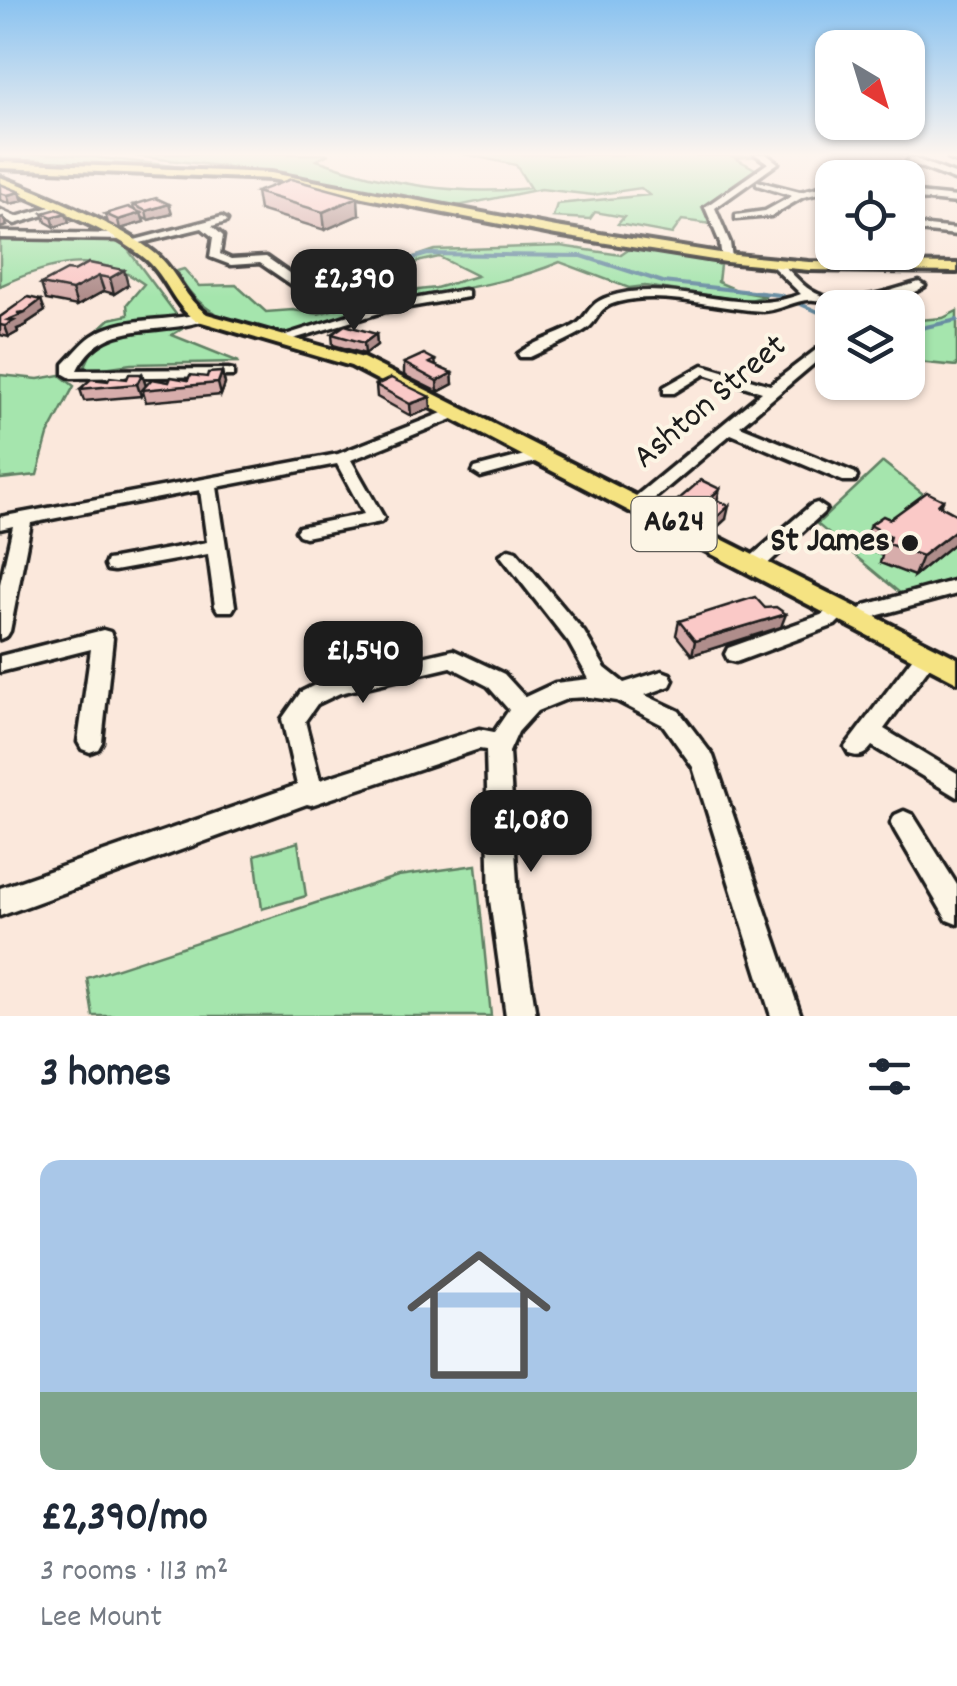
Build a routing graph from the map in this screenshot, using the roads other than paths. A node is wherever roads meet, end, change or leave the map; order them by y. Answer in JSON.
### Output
{"nodes":[{"id":1,"x":46,"y":201,"type":"edge"},
{"id":2,"x":403,"y":201,"type":"edge"},
{"id":3,"x":718,"y":201,"type":"edge"},
{"id":4,"x":789,"y":201,"type":"edge"},
{"id":5,"x":935,"y":201,"type":"edge"},
{"id":6,"x":61,"y":208,"type":"junction"},
{"id":7,"x":0,"y":214,"type":"edge"},
{"id":8,"x":957,"y":215,"type":"edge"},
{"id":9,"x":740,"y":217,"type":"dead end"},
{"id":10,"x":222,"y":220,"type":"dead end"},
{"id":11,"x":206,"y":225,"type":"junction"},
{"id":12,"x":925,"y":228,"type":"edge"},
{"id":13,"x":957,"y":232,"type":"edge"},
{"id":14,"x":0,"y":235,"type":"edge"},
{"id":15,"x":128,"y":240,"type":"junction"},
{"id":16,"x":726,"y":258,"type":"junction"},
{"id":17,"x":776,"y":264,"type":"junction"},
{"id":18,"x":957,"y":268,"type":"edge"},
{"id":19,"x":403,"y":273,"type":"dead end"},
{"id":20,"x":918,"y":286,"type":"dead end"},
{"id":21,"x":464,"y":294,"type":"dead end"},
{"id":22,"x":805,"y":297,"type":"junction"},
{"id":23,"x":201,"y":317,"type":"junction"},
{"id":24,"x":280,"y":339,"type":"junction"},
{"id":25,"x":525,"y":354,"type":"dead end"},
{"id":26,"x":815,"y":356,"type":"edge"},
{"id":27,"x":228,"y":374,"type":"dead end"},
{"id":28,"x":669,"y":390,"type":"dead end"},
{"id":29,"x":773,"y":391,"type":"junction"},
{"id":30,"x":454,"y":414,"type":"junction"},
{"id":31,"x":731,"y":428,"type":"junction"},
{"id":32,"x":540,"y":456,"type":"junction"},
{"id":33,"x":342,"y":458,"type":"junction"},
{"id":34,"x":481,"y":472,"type":"dead end"},
{"id":35,"x":849,"y":477,"type":"dead end"},
{"id":36,"x":208,"y":484,"type":"junction"},
{"id":37,"x":636,"y":505,"type":"junction"},
{"id":38,"x":817,"y":509,"type":"dead end"},
{"id":39,"x":23,"y":518,"type":"junction"},
{"id":40,"x":0,"y":523,"type":"edge"},
{"id":41,"x":305,"y":531,"type":"dead end"},
{"id":42,"x":216,"y":546,"type":"junction"},
{"id":43,"x":509,"y":554,"type":"dead end"},
{"id":44,"x":755,"y":564,"type":"junction"},
{"id":45,"x":114,"y":565,"type":"dead end"},
{"id":46,"x":957,"y":587,"type":"edge"},
{"id":47,"x":225,"y":606,"type":"dead end"},
{"id":48,"x":849,"y":614,"type":"junction"},
{"id":49,"x":0,"y":630,"type":"edge"},
{"id":50,"x":736,"y":654,"type":"dead end"},
{"id":51,"x":927,"y":655,"type":"junction"},
{"id":52,"x":0,"y":664,"type":"edge"},
{"id":53,"x":957,"y":671,"type":"edge"},
{"id":54,"x":662,"y":680,"type":"dead end"},
{"id":55,"x":621,"y":692,"type":"junction"},
{"id":56,"x":522,"y":708,"type":"junction"},
{"id":57,"x":502,"y":736,"type":"junction"},
{"id":58,"x":90,"y":742,"type":"dead end"},
{"id":59,"x":957,"y":786,"type":"edge"},
{"id":60,"x":309,"y":792,"type":"junction"},
{"id":61,"x":904,"y":823,"type":"dead end"},
{"id":62,"x":0,"y":902,"type":"edge"},
{"id":63,"x":957,"y":910,"type":"edge"},
{"id":64,"x":521,"y":1016,"type":"edge"},
{"id":65,"x":786,"y":1016,"type":"edge"}],
"edges":[{"from":1,"to":6,"type":"main road"},
{"from":2,"to":16,"type":"main road"},
{"from":3,"to":16,"type":"street"},
{"from":4,"to":9,"type":"street"},
{"from":5,"to":8,"type":"street"},
{"from":6,"to":7,"type":"street"},
{"from":6,"to":15,"type":"main road"},
{"from":10,"to":11,"type":"street"},
{"from":11,"to":15,"type":"street"},
{"from":11,"to":19,"type":"street"},
{"from":12,"to":13,"type":"street"},
{"from":14,"to":15,"type":"street"},
{"from":15,"to":23,"type":"main road"},
{"from":16,"to":17,"type":"main road"},
{"from":17,"to":18,"type":"main road"},
{"from":17,"to":22,"type":"street"},
{"from":20,"to":22,"type":"street"},
{"from":21,"to":24,"type":"street"},
{"from":22,"to":25,"type":"street"},
{"from":23,"to":24,"type":"main road","number":"A624"},
{"from":23,"to":27,"type":"street"},
{"from":24,"to":30,"type":"main road","number":"A624"},
{"from":26,"to":29,"type":"street","name":"Ashton Street"},
{"from":28,"to":29,"type":"street"},
{"from":29,"to":31,"type":"street","name":"Ashton Street"},
{"from":30,"to":32,"type":"main road","number":"A624"},
{"from":30,"to":33,"type":"street"},
{"from":31,"to":35,"type":"street"},
{"from":31,"to":37,"type":"street","name":"Ashton Street"},
{"from":32,"to":34,"type":"street"},
{"from":32,"to":37,"type":"main road","number":"A624"},
{"from":33,"to":36,"type":"street"},
{"from":33,"to":41,"type":"street"},
{"from":36,"to":39,"type":"street"},
{"from":36,"to":42,"type":"street"},
{"from":37,"to":44,"type":"main road","number":"A624"},
{"from":38,"to":44,"type":"street"},
{"from":39,"to":40,"type":"street"},
{"from":39,"to":49,"type":"street"},
{"from":42,"to":45,"type":"street"},
{"from":42,"to":47,"type":"street"},
{"from":43,"to":55,"type":"street"},
{"from":44,"to":48,"type":"main road","number":"A624"},
{"from":46,"to":48,"type":"street"},
{"from":48,"to":50,"type":"street"},
{"from":48,"to":51,"type":"main road","number":"A624"},
{"from":51,"to":53,"type":"main road","number":"A624"},
{"from":51,"to":59,"type":"street"},
{"from":52,"to":58,"type":"street"},
{"from":54,"to":55,"type":"street"},
{"from":55,"to":56,"type":"street"},
{"from":55,"to":65,"type":"street"},
{"from":56,"to":57,"type":"street"},
{"from":56,"to":60,"type":"street"},
{"from":57,"to":60,"type":"street"},
{"from":57,"to":64,"type":"street"},
{"from":60,"to":62,"type":"street"},
{"from":61,"to":63,"type":"street"}]}
